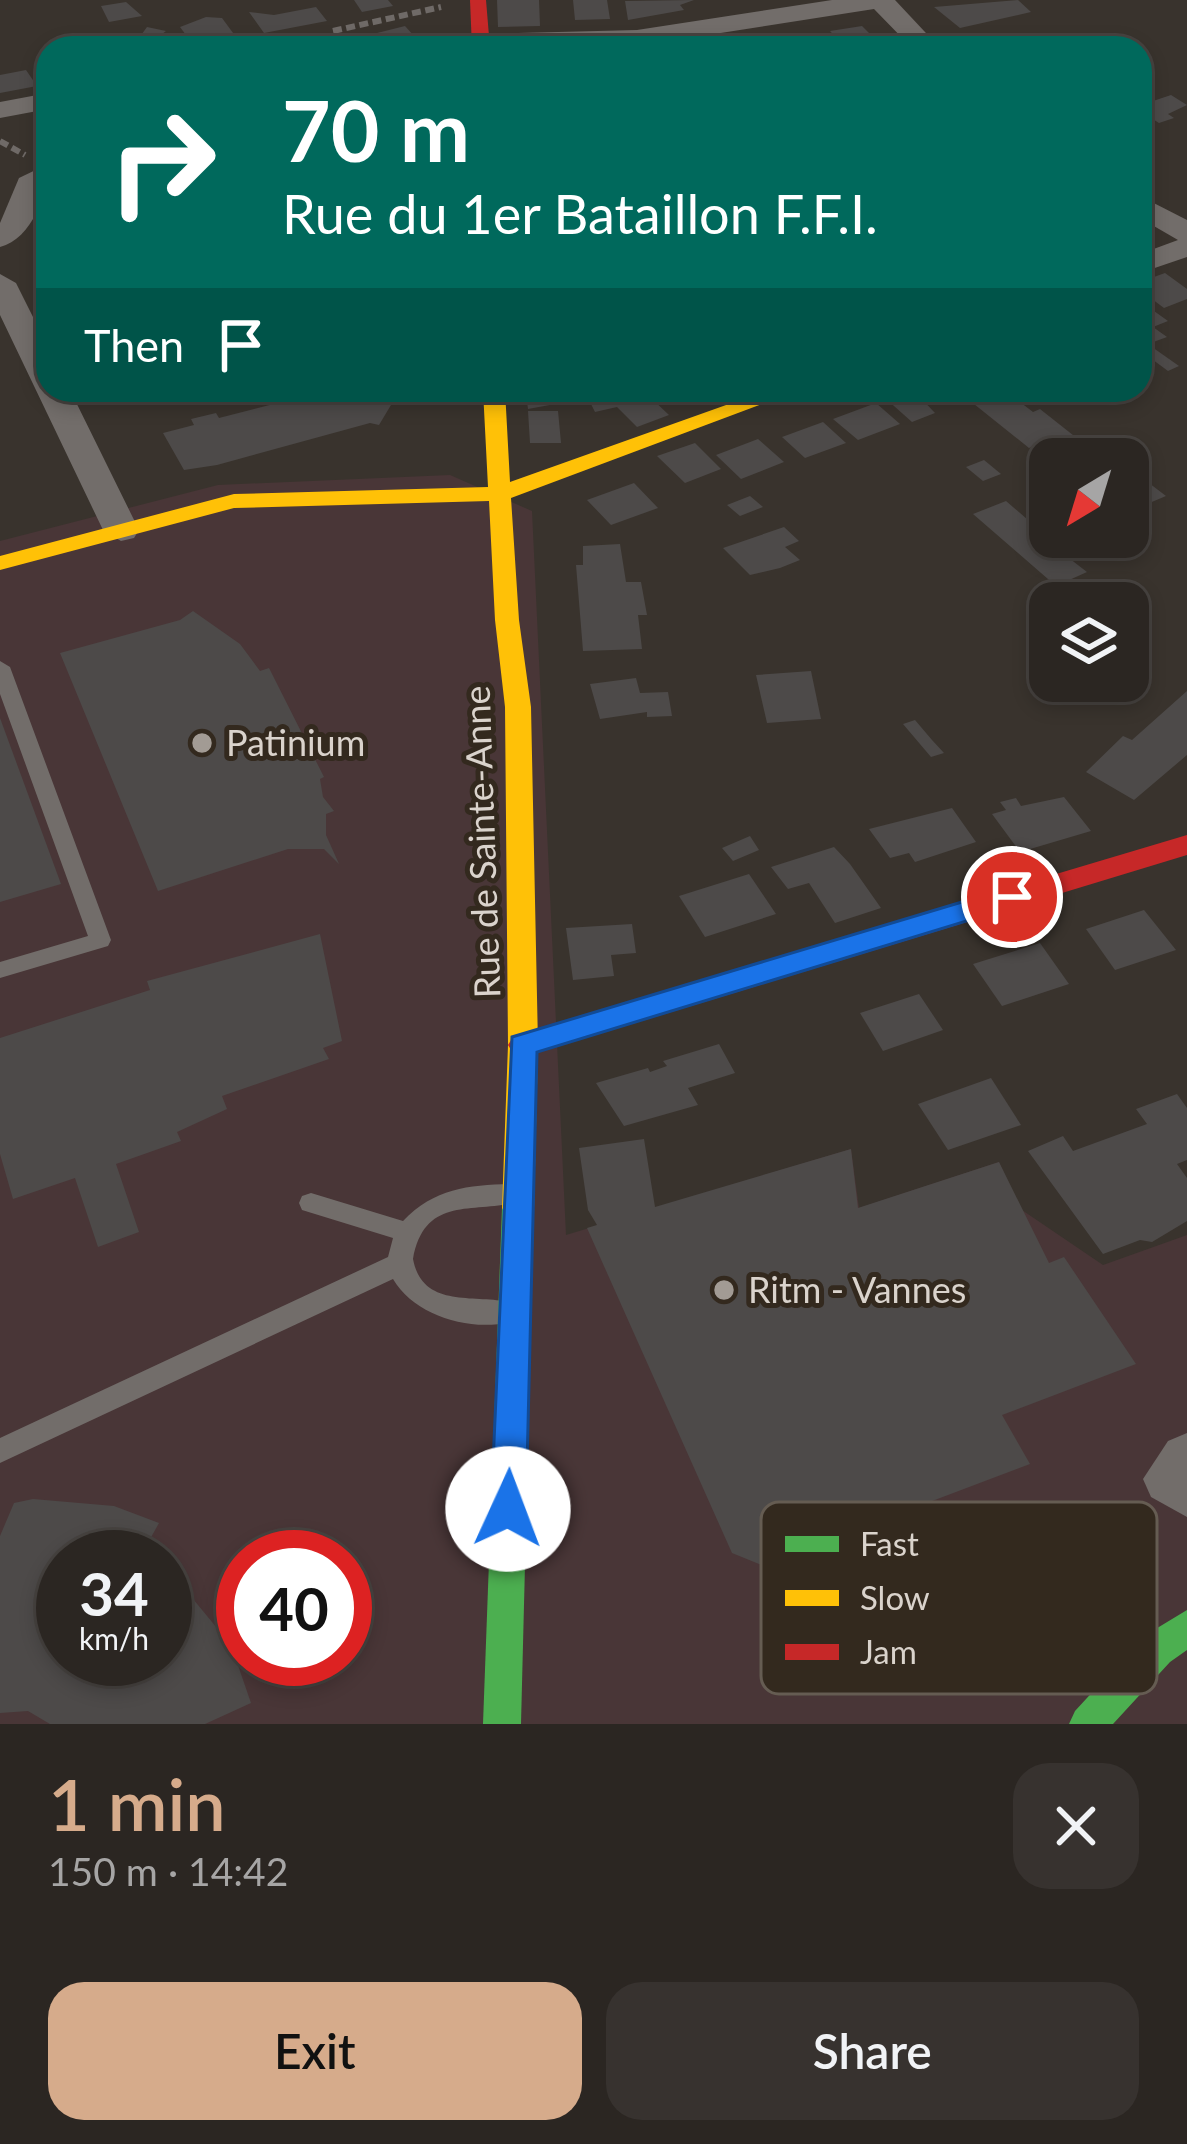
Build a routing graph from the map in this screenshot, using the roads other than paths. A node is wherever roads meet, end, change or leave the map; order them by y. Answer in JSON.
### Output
{"nodes":[{"id":1,"x":881,"y":0,"type":"edge"},
{"id":2,"x":465,"y":2,"type":"edge"},
{"id":3,"x":478,"y":36,"type":"edge"},
{"id":4,"x":651,"y":36,"type":"edge"},
{"id":5,"x":916,"y":36,"type":"edge"},
{"id":6,"x":36,"y":103,"type":"edge"},
{"id":7,"x":0,"y":110,"type":"edge"},
{"id":8,"x":36,"y":180,"type":"edge"},
{"id":9,"x":1152,"y":212,"type":"edge"},
{"id":10,"x":1187,"y":232,"type":"edge"},
{"id":11,"x":0,"y":238,"type":"edge"},
{"id":12,"x":1187,"y":247,"type":"edge"},
{"id":13,"x":1152,"y":260,"type":"edge"},
{"id":14,"x":0,"y":283,"type":"edge"},
{"id":15,"x":36,"y":356,"type":"edge"},
{"id":16,"x":59,"y":402,"type":"edge"},
{"id":17,"x":495,"y":402,"type":"edge"},
{"id":18,"x":755,"y":402,"type":"edge"},
{"id":19,"x":500,"y":494,"type":"junction"},
{"id":20,"x":122,"y":530,"type":"junction"},
{"id":21,"x":0,"y":562,"type":"edge"},
{"id":22,"x":0,"y":667,"type":"edge"},
{"id":23,"x":1187,"y":844,"type":"edge"},
{"id":24,"x":0,"y":970,"type":"edge"},
{"id":25,"x":523,"y":1045,"type":"junction"},
{"id":26,"x":519,"y":1193,"type":"junction"},
{"id":27,"x":311,"y":1203,"type":"dead end"},
{"id":28,"x":407,"y":1232,"type":"junction"},
{"id":29,"x":401,"y":1263,"type":"junction"},
{"id":30,"x":515,"y":1312,"type":"junction"},
{"id":31,"x":0,"y":1451,"type":"edge"},
{"id":32,"x":1187,"y":1458,"type":"edge"},
{"id":33,"x":1187,"y":1492,"type":"edge"},
{"id":34,"x":1187,"y":1628,"type":"edge"},
{"id":35,"x":1157,"y":1648,"type":"edge"},
{"id":36,"x":1115,"y":1694,"type":"edge"},
{"id":37,"x":502,"y":1724,"type":"edge"},
{"id":38,"x":1088,"y":1724,"type":"edge"}],
"edges":[{"from":1,"to":4,"type":"street"},
{"from":1,"to":5,"type":"street"},
{"from":2,"to":3,"type":"street"},
{"from":6,"to":7,"type":"street"},
{"from":8,"to":11,"type":"street"},
{"from":9,"to":10,"type":"street"},
{"from":12,"to":13,"type":"street"},
{"from":14,"to":15,"type":"street"},
{"from":16,"to":20,"type":"street"},
{"from":17,"to":19,"type":"street","name":"Rue de Sainte-Anne"},
{"from":18,"to":19,"type":"street"},
{"from":19,"to":20,"type":"street"},
{"from":19,"to":25,"type":"street","name":"Rue de Sainte-Anne"},
{"from":20,"to":21,"type":"street"},
{"from":22,"to":24,"type":"lane"},
{"from":23,"to":25,"type":"street"},
{"from":25,"to":26,"type":"street","name":"Rue de Sainte-Anne"},
{"from":26,"to":28,"type":"lane"},
{"from":26,"to":30,"type":"street","name":"Rue de Sainte-Anne"},
{"from":27,"to":28,"type":"lane"},
{"from":28,"to":29,"type":"lane"},
{"from":29,"to":30,"type":"lane"},
{"from":29,"to":31,"type":"lane"},
{"from":30,"to":37,"type":"street","name":"Rue de Sainte-Anne"},
{"from":32,"to":33,"type":"street"},
{"from":34,"to":35,"type":"street"},
{"from":36,"to":38,"type":"street"}]}
